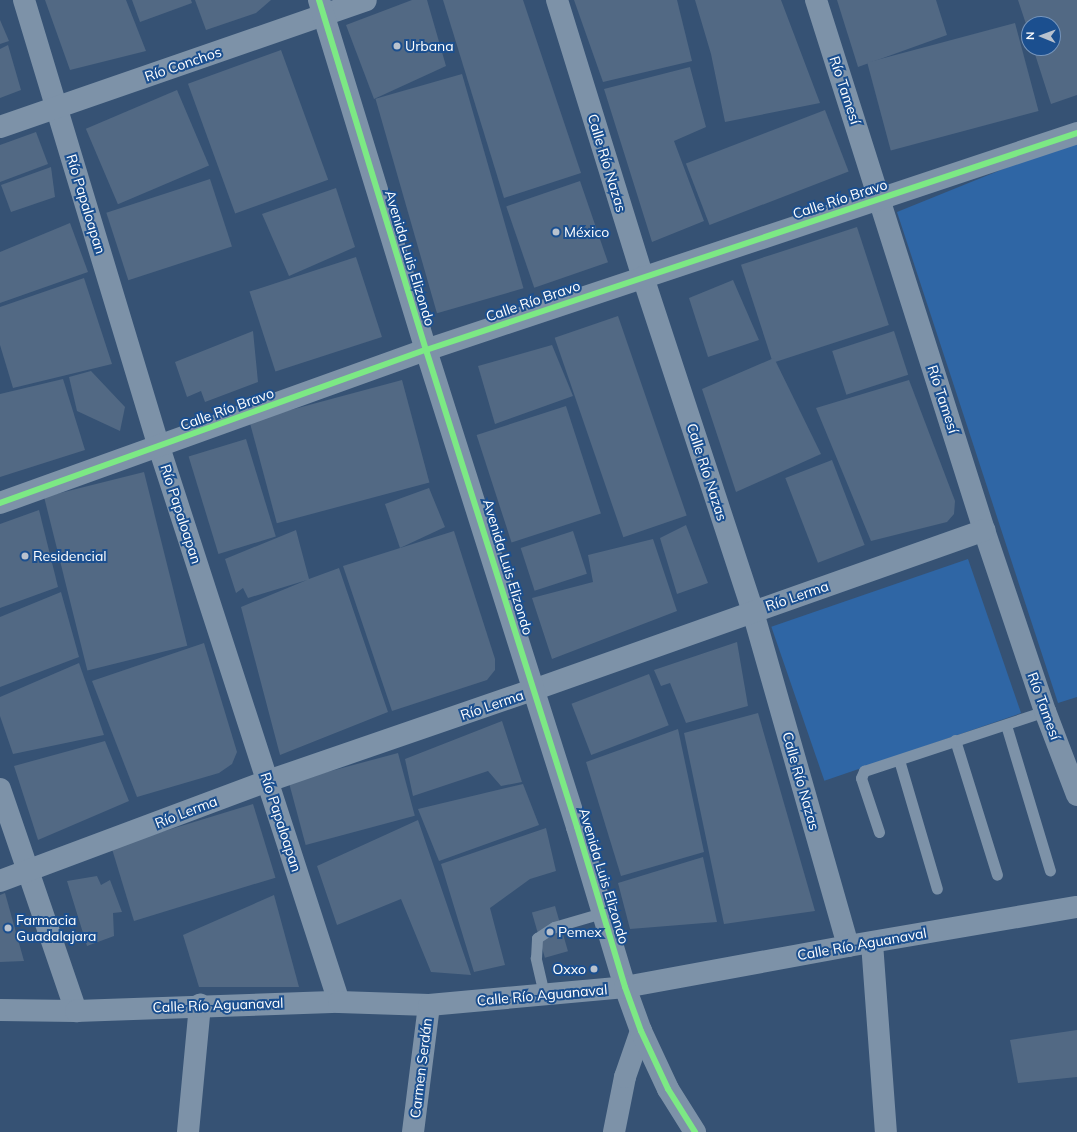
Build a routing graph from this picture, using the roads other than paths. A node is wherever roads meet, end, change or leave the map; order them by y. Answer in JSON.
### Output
{"nodes":[{"id":1,"x":24,"y":0,"type":"edge"},
{"id":2,"x":366,"y":0,"type":"edge"},
{"id":3,"x":557,"y":0,"type":"edge"},
{"id":4,"x":816,"y":0,"type":"edge"},
{"id":5,"x":321,"y":8,"type":"edge"},
{"id":6,"x":57,"y":108,"type":"junction"},
{"id":7,"x":0,"y":127,"type":"edge"},
{"id":8,"x":1077,"y":133,"type":"edge"},
{"id":9,"x":880,"y":198,"type":"junction"},
{"id":10,"x":643,"y":277,"type":"junction"},
{"id":11,"x":426,"y":350,"type":"junction"},
{"id":12,"x":159,"y":447,"type":"junction"},
{"id":13,"x":0,"y":503,"type":"edge"},
{"id":14,"x":984,"y":530,"type":"junction"},
{"id":15,"x":753,"y":612,"type":"junction"},
{"id":16,"x":533,"y":690,"type":"junction"},
{"id":17,"x":1045,"y":711,"type":"junction"},
{"id":18,"x":1006,"y":725,"type":"junction"},
{"id":19,"x":955,"y":740,"type":"junction"},
{"id":20,"x":900,"y":760,"type":"junction"},
{"id":21,"x":268,"y":781,"type":"junction"},
{"id":22,"x":0,"y":789,"type":"edge"},
{"id":23,"x":1077,"y":795,"type":"edge"},
{"id":24,"x":879,"y":832,"type":"dead end"},
{"id":25,"x":28,"y":871,"type":"junction"},
{"id":26,"x":1050,"y":871,"type":"dead end"},
{"id":27,"x":997,"y":875,"type":"dead end"},
{"id":28,"x":0,"y":881,"type":"edge"},
{"id":29,"x":937,"y":889,"type":"dead end"},
{"id":30,"x":1077,"y":907,"type":"edge"},
{"id":31,"x":602,"y":913,"type":"junction"},
{"id":32,"x":872,"y":944,"type":"junction"},
{"id":33,"x":848,"y":946,"type":"junction"},
{"id":34,"x":625,"y":987,"type":"junction"},
{"id":35,"x":544,"y":994,"type":"junction"},
{"id":36,"x":339,"y":1002,"type":"junction"},
{"id":37,"x":200,"y":1005,"type":"junction"},
{"id":38,"x":429,"y":1005,"type":"junction"},
{"id":39,"x":0,"y":1010,"type":"edge"},
{"id":40,"x":76,"y":1011,"type":"junction"},
{"id":41,"x":641,"y":1031,"type":"junction"},
{"id":42,"x":188,"y":1132,"type":"edge"},
{"id":43,"x":413,"y":1132,"type":"edge"},
{"id":44,"x":614,"y":1132,"type":"edge"},
{"id":45,"x":695,"y":1132,"type":"edge"},
{"id":46,"x":886,"y":1132,"type":"edge"}],
"edges":[{"from":1,"to":6,"type":"street","name":"Río Papaloapan"},
{"from":2,"to":5,"type":"street","name":"Río Conchos"},
{"from":3,"to":10,"type":"street","name":"Calle Río Nazas"},
{"from":4,"to":9,"type":"street","name":"Río Tamesí"},
{"from":5,"to":6,"type":"street","name":"Río Conchos"},
{"from":5,"to":11,"type":"street","name":"Avenida Luis Elizondo"},
{"from":6,"to":7,"type":"street","name":"Río Conchos"},
{"from":6,"to":12,"type":"street","name":"Río Papaloapan"},
{"from":8,"to":9,"type":"street","name":"Calle Río Bravo"},
{"from":9,"to":10,"type":"street","name":"Calle Río Bravo"},
{"from":9,"to":14,"type":"street","name":"Río Tamesí"},
{"from":10,"to":11,"type":"street","name":"Calle Río Bravo"},
{"from":10,"to":15,"type":"street","name":"Calle Río Nazas"},
{"from":11,"to":12,"type":"street","name":"Calle Río Bravo"},
{"from":11,"to":16,"type":"street","name":"Avenida Luis Elizondo"},
{"from":12,"to":13,"type":"street","name":"Calle Río Bravo"},
{"from":12,"to":21,"type":"street","name":"Río Papaloapan"},
{"from":14,"to":15,"type":"street","name":"Río Lerma"},
{"from":14,"to":17,"type":"street","name":"Río Tamesí"},
{"from":15,"to":16,"type":"street","name":"Río Lerma"},
{"from":15,"to":33,"type":"street","name":"Calle Río Nazas"},
{"from":16,"to":21,"type":"street","name":"Río Lerma"},
{"from":16,"to":31,"type":"street","name":"Avenida Luis Elizondo"},
{"from":17,"to":18,"type":"lane"},
{"from":17,"to":23,"type":"street","name":"Río Tamesí"},
{"from":18,"to":19,"type":"lane"},
{"from":18,"to":26,"type":"lane"},
{"from":19,"to":20,"type":"lane"},
{"from":19,"to":27,"type":"lane"},
{"from":20,"to":24,"type":"lane"},
{"from":20,"to":29,"type":"lane"},
{"from":21,"to":25,"type":"street","name":"Río Lerma"},
{"from":21,"to":36,"type":"street","name":"Río Papaloapan"},
{"from":22,"to":25,"type":"street"},
{"from":25,"to":28,"type":"street","name":"Río Lerma"},
{"from":25,"to":40,"type":"street"},
{"from":30,"to":32,"type":"street","name":"Calle Río Aguanaval"},
{"from":31,"to":34,"type":"street","name":"Avenida Luis Elizondo"},
{"from":31,"to":35,"type":"lane"},
{"from":32,"to":33,"type":"street","name":"Calle Río Aguanaval"},
{"from":32,"to":46,"type":"street"},
{"from":33,"to":34,"type":"street","name":"Calle Río Aguanaval"},
{"from":34,"to":35,"type":"street","name":"Calle Río Aguanaval"},
{"from":34,"to":41,"type":"street","name":"Avenida Luis Elizondo"},
{"from":35,"to":38,"type":"street","name":"Calle Río Aguanaval"},
{"from":36,"to":37,"type":"street","name":"Calle Río Aguanaval"},
{"from":36,"to":38,"type":"street","name":"Calle Río Aguanaval"},
{"from":37,"to":40,"type":"street","name":"Calle Río Aguanaval"},
{"from":37,"to":42,"type":"street"},
{"from":38,"to":43,"type":"street","name":"Carmen Serdán"},
{"from":39,"to":40,"type":"street","name":"Calle Río Aguanaval"},
{"from":41,"to":44,"type":"street"},
{"from":41,"to":45,"type":"street","name":"Avenida Luis Elizondo"}]}
